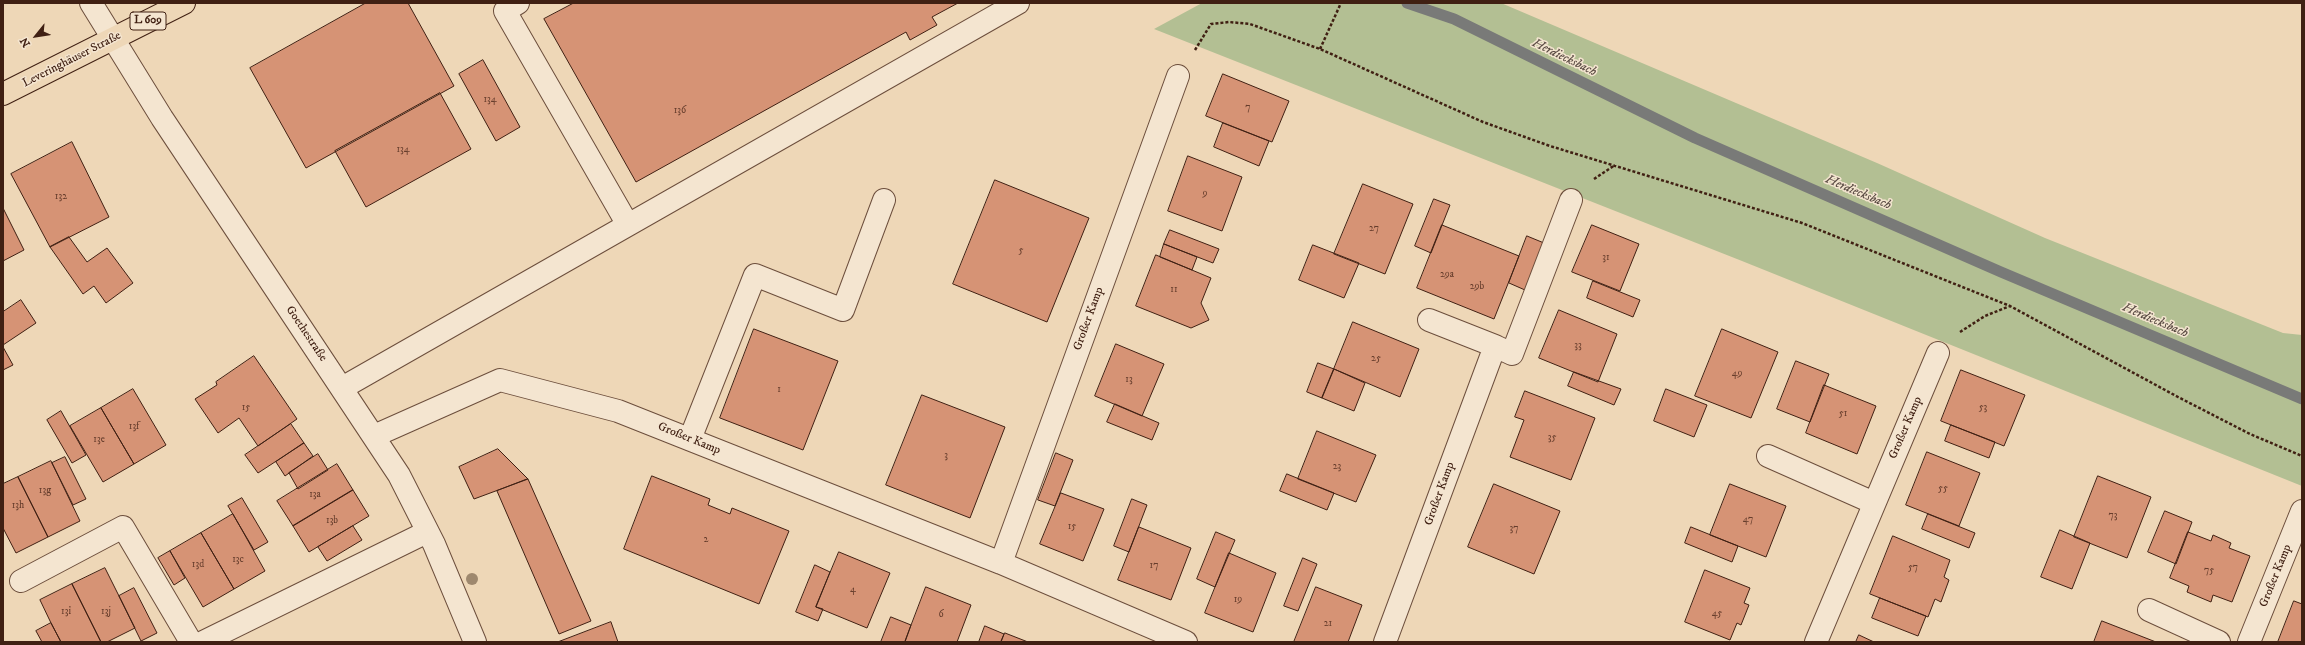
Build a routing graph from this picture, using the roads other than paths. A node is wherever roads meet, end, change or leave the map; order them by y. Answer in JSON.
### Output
{"nodes":[{"id":1,"x":91,"y":3,"type":"edge"},
{"id":2,"x":184,"y":3,"type":"edge"},
{"id":3,"x":518,"y":3,"type":"edge"},
{"id":4,"x":1018,"y":3,"type":"edge"},
{"id":5,"x":113,"y":39,"type":"junction"},
{"id":6,"x":1178,"y":76,"type":"road end"},
{"id":7,"x":3,"y":94,"type":"edge"},
{"id":8,"x":884,"y":200,"type":"dead end"},
{"id":9,"x":1571,"y":200,"type":"dead end"},
{"id":10,"x":628,"y":225,"type":"junction"},
{"id":11,"x":1429,"y":320,"type":"dead end"},
{"id":12,"x":1495,"y":346,"type":"junction"},
{"id":13,"x":1938,"y":353,"type":"road end"},
{"id":14,"x":342,"y":388,"type":"junction"},
{"id":15,"x":374,"y":436,"type":"junction"},
{"id":16,"x":690,"y":439,"type":"junction"},
{"id":17,"x":1768,"y":456,"type":"dead end"},
{"id":18,"x":1874,"y":503,"type":"junction"},
{"id":19,"x":2302,"y":511,"type":"edge"},
{"id":20,"x":427,"y":532,"type":"junction"},
{"id":21,"x":1001,"y":563,"type":"junction"},
{"id":22,"x":21,"y":581,"type":"dead end"},
{"id":23,"x":2149,"y":610,"type":"dead end"},
{"id":24,"x":191,"y":642,"type":"edge"},
{"id":25,"x":202,"y":642,"type":"edge"},
{"id":26,"x":475,"y":642,"type":"edge"},
{"id":27,"x":1186,"y":642,"type":"edge"},
{"id":28,"x":1385,"y":642,"type":"edge"},
{"id":29,"x":1816,"y":642,"type":"edge"},
{"id":30,"x":2220,"y":642,"type":"edge"},
{"id":31,"x":2249,"y":642,"type":"edge"}],
"edges":[{"from":1,"to":5,"type":"street","name":"Goethestraße"},
{"from":2,"to":5,"type":"main road","name":"Leveringhäuser Straße","number":"L 609"},
{"from":3,"to":10,"type":"street"},
{"from":4,"to":10,"type":"street"},
{"from":5,"to":7,"type":"main road","name":"Leveringhäuser Straße","number":"L 609"},
{"from":5,"to":14,"type":"street","name":"Goethestraße"},
{"from":6,"to":21,"type":"street","name":"Großer Kamp"},
{"from":8,"to":16,"type":"street"},
{"from":9,"to":12,"type":"street"},
{"from":10,"to":14,"type":"street"},
{"from":11,"to":12,"type":"street"},
{"from":12,"to":28,"type":"street","name":"Großer Kamp"},
{"from":13,"to":18,"type":"street","name":"Großer Kamp"},
{"from":14,"to":15,"type":"street","name":"Goethestraße"},
{"from":15,"to":16,"type":"street","name":"Großer Kamp"},
{"from":15,"to":20,"type":"street","name":"Goethestraße"},
{"from":16,"to":21,"type":"street","name":"Großer Kamp"},
{"from":17,"to":18,"type":"street"},
{"from":18,"to":29,"type":"street","name":"Großer Kamp"},
{"from":19,"to":31,"type":"street","name":"Großer Kamp"},
{"from":20,"to":25,"type":"street"},
{"from":20,"to":26,"type":"street","name":"Goethestraße"},
{"from":21,"to":27,"type":"street","name":"Großer Kamp"},
{"from":22,"to":24,"type":"street"},
{"from":23,"to":30,"type":"street"}]}
